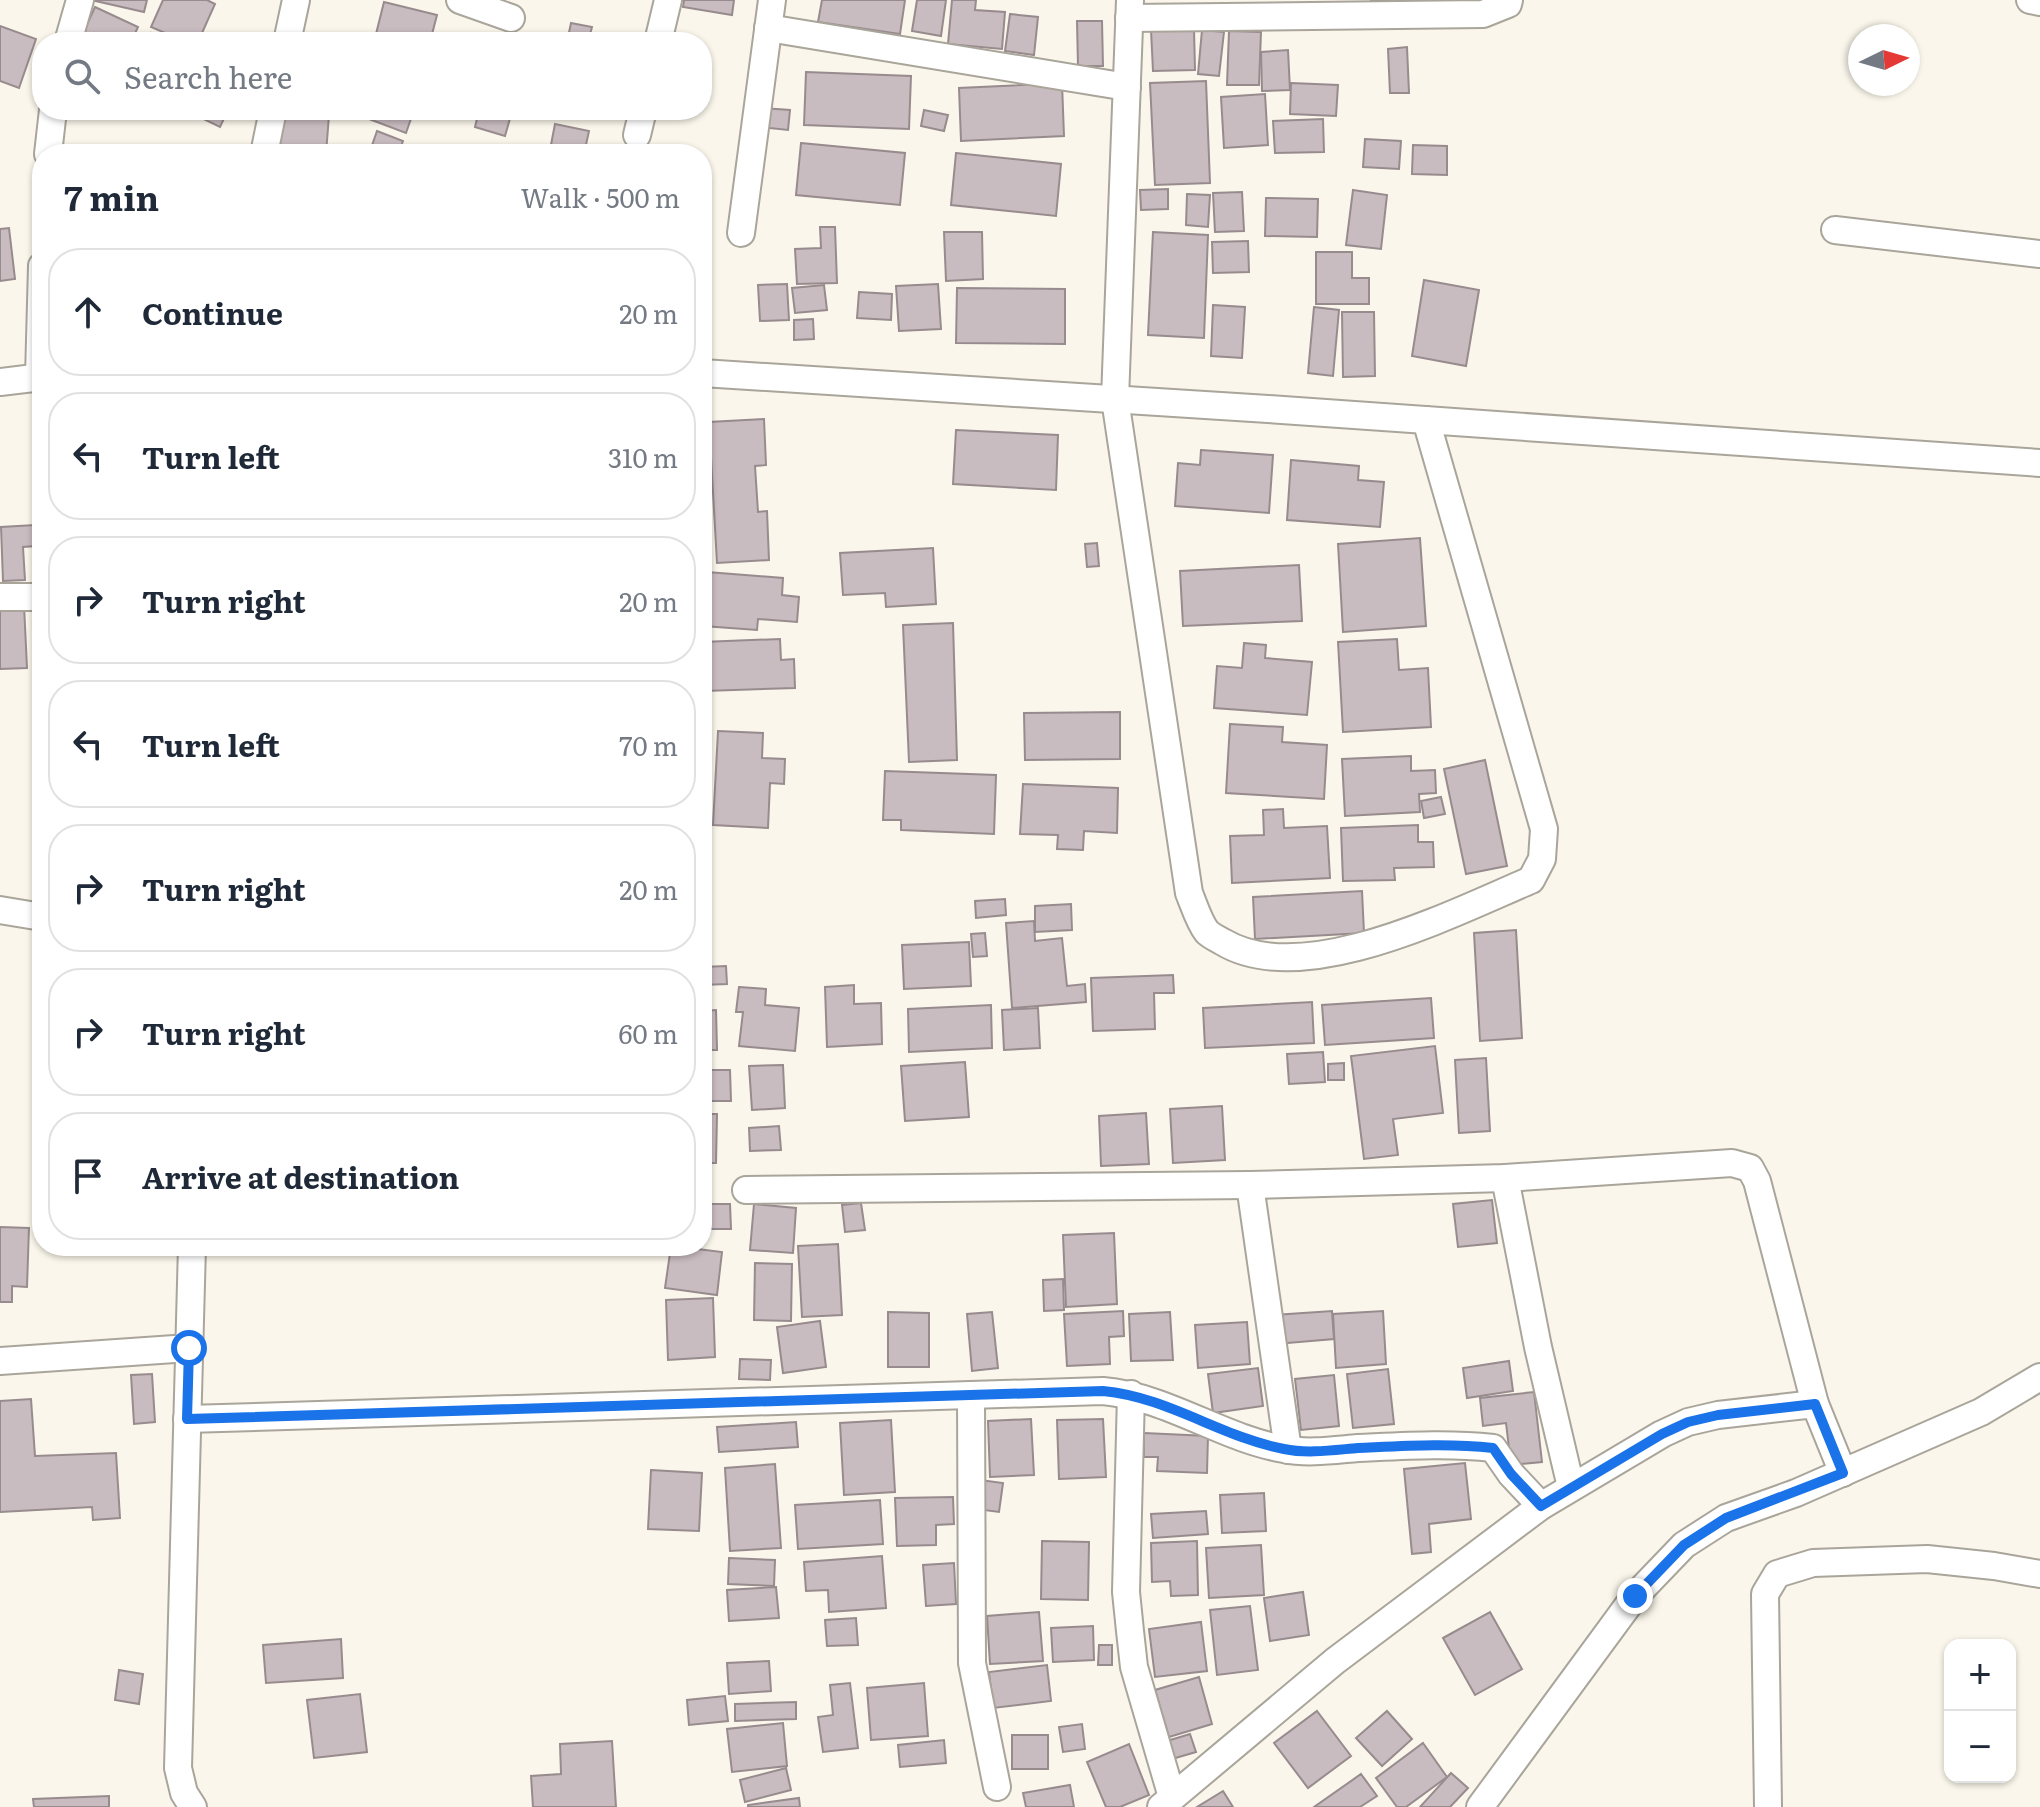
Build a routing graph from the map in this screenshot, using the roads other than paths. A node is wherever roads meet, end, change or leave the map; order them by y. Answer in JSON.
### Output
{"nodes":[{"id":1,"x":80,"y":0,"type":"edge"},
{"id":2,"x":296,"y":0,"type":"edge"},
{"id":3,"x":460,"y":0,"type":"edge"},
{"id":4,"x":668,"y":0,"type":"edge"},
{"id":5,"x":772,"y":0,"type":"edge"},
{"id":6,"x":1509,"y":0,"type":"edge"},
{"id":7,"x":2030,"y":0,"type":"edge"},
{"id":8,"x":2040,"y":2,"type":"edge"},
{"id":9,"x":1480,"y":7,"type":"edge"},
{"id":10,"x":1130,"y":9,"type":"edge"},
{"id":11,"x":511,"y":18,"type":"dead end"},
{"id":12,"x":768,"y":28,"type":"junction"},
{"id":13,"x":71,"y":32,"type":"edge"},
{"id":14,"x":289,"y":32,"type":"edge"},
{"id":15,"x":660,"y":32,"type":"edge"},
{"id":16,"x":1127,"y":87,"type":"junction"},
{"id":17,"x":52,"y":120,"type":"edge"},
{"id":18,"x":271,"y":120,"type":"edge"},
{"id":19,"x":49,"y":144,"type":"edge"},
{"id":20,"x":266,"y":144,"type":"edge"},
{"id":21,"x":1835,"y":230,"type":"dead end"},
{"id":22,"x":741,"y":233,"type":"dead end"},
{"id":23,"x":2040,"y":254,"type":"edge"},
{"id":24,"x":712,"y":374,"type":"edge"},
{"id":25,"x":32,"y":378,"type":"edge"},
{"id":26,"x":0,"y":382,"type":"edge"},
{"id":27,"x":1115,"y":399,"type":"junction"},
{"id":28,"x":1426,"y":420,"type":"junction"},
{"id":29,"x":2040,"y":463,"type":"edge"},
{"id":30,"x":0,"y":597,"type":"edge"},
{"id":31,"x":32,"y":597,"type":"edge"},
{"id":32,"x":0,"y":910,"type":"edge"},
{"id":33,"x":32,"y":915,"type":"edge"},
{"id":34,"x":1505,"y":1178,"type":"junction"},
{"id":35,"x":1250,"y":1185,"type":"junction"},
{"id":36,"x":746,"y":1190,"type":"dead end"},
{"id":37,"x":192,"y":1256,"type":"edge"},
{"id":38,"x":189,"y":1348,"type":"junction"},
{"id":39,"x":0,"y":1361,"type":"edge"},
{"id":40,"x":2040,"y":1377,"type":"edge"},
{"id":41,"x":1131,"y":1394,"type":"junction"},
{"id":42,"x":971,"y":1395,"type":"junction"},
{"id":43,"x":1815,"y":1404,"type":"junction"},
{"id":44,"x":187,"y":1419,"type":"junction"},
{"id":45,"x":1288,"y":1450,"type":"junction"},
{"id":46,"x":1843,"y":1473,"type":"junction"},
{"id":47,"x":1571,"y":1487,"type":"junction"},
{"id":48,"x":1541,"y":1506,"type":"junction"},
{"id":49,"x":2040,"y":1574,"type":"edge"},
{"id":50,"x":997,"y":1787,"type":"dead end"},
{"id":51,"x":1166,"y":1802,"type":"edge"},
{"id":52,"x":193,"y":1807,"type":"edge"},
{"id":53,"x":1480,"y":1807,"type":"edge"},
{"id":54,"x":1768,"y":1807,"type":"edge"}],
"edges":[{"from":1,"to":13,"type":"street"},
{"from":2,"to":14,"type":"street"},
{"from":3,"to":11,"type":"street"},
{"from":4,"to":15,"type":"street"},
{"from":5,"to":12,"type":"street"},
{"from":6,"to":9,"type":"street"},
{"from":7,"to":8,"type":"street"},
{"from":9,"to":10,"type":"street"},
{"from":10,"to":16,"type":"street"},
{"from":12,"to":16,"type":"street"},
{"from":12,"to":22,"type":"street"},
{"from":16,"to":27,"type":"street"},
{"from":17,"to":19,"type":"street"},
{"from":18,"to":20,"type":"street"},
{"from":21,"to":23,"type":"street"},
{"from":24,"to":27,"type":"street"},
{"from":25,"to":26,"type":"street"},
{"from":27,"to":28,"type":"street"},
{"from":27,"to":28,"type":"street"},
{"from":28,"to":29,"type":"street"},
{"from":30,"to":31,"type":"street"},
{"from":32,"to":33,"type":"street"},
{"from":34,"to":35,"type":"street"},
{"from":34,"to":43,"type":"street"},
{"from":34,"to":47,"type":"street"},
{"from":35,"to":36,"type":"street"},
{"from":35,"to":45,"type":"street"},
{"from":37,"to":38,"type":"street"},
{"from":38,"to":39,"type":"street"},
{"from":38,"to":44,"type":"street"},
{"from":40,"to":46,"type":"street"},
{"from":41,"to":42,"type":"street"},
{"from":41,"to":45,"type":"street"},
{"from":41,"to":51,"type":"street"},
{"from":42,"to":44,"type":"street"},
{"from":42,"to":50,"type":"street"},
{"from":43,"to":46,"type":"street"},
{"from":43,"to":47,"type":"street"},
{"from":44,"to":52,"type":"street"},
{"from":45,"to":48,"type":"street"},
{"from":46,"to":53,"type":"street"},
{"from":47,"to":48,"type":"street"},
{"from":48,"to":51,"type":"street"},
{"from":49,"to":54,"type":"street"}]}
